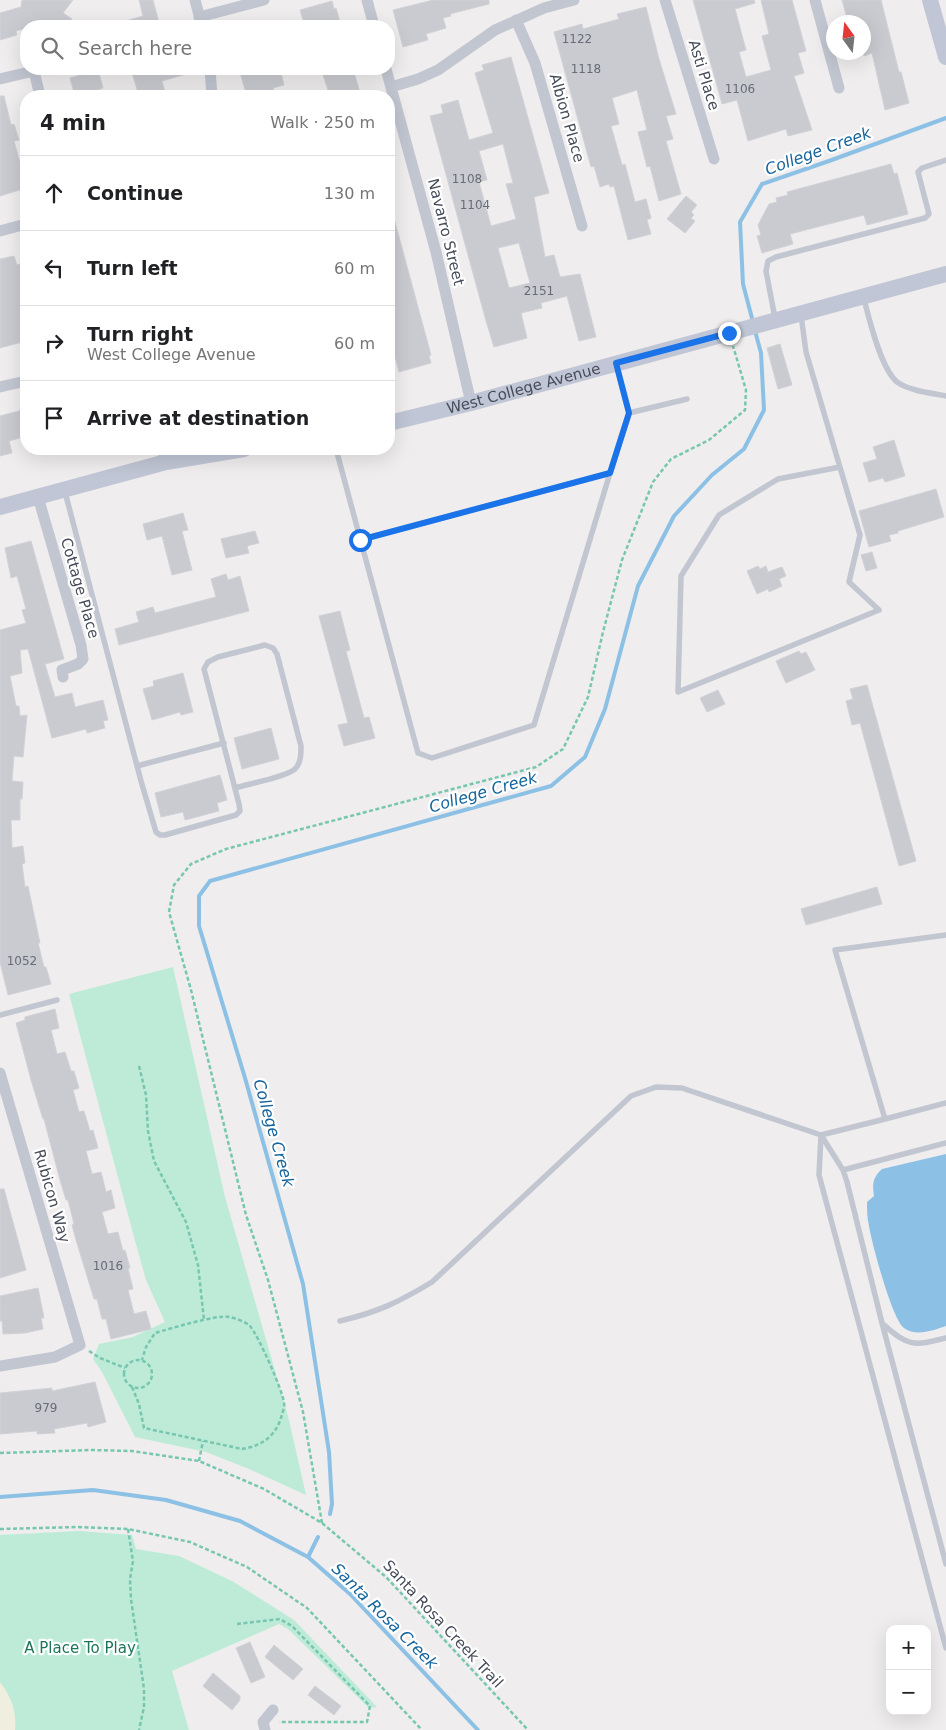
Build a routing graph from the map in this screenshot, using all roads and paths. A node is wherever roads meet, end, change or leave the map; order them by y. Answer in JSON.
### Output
{"nodes":[{"id":1,"x":195,"y":0,"type":"edge"},
{"id":2,"x":264,"y":0,"type":"edge"},
{"id":3,"x":367,"y":0,"type":"edge"},
{"id":4,"x":574,"y":0,"type":"edge"},
{"id":5,"x":665,"y":0,"type":"edge"},
{"id":6,"x":815,"y":0,"type":"edge"},
{"id":7,"x":930,"y":0,"type":"edge"},
{"id":8,"x":200,"y":20,"type":"edge"},
{"id":9,"x":203,"y":20,"type":"edge"},
{"id":10,"x":372,"y":20,"type":"edge"},
{"id":11,"x":516,"y":20,"type":"junction"},
{"id":12,"x":946,"y":58,"type":"edge"},
{"id":13,"x":20,"y":75,"type":"edge"},
{"id":14,"x":35,"y":75,"type":"edge"},
{"id":15,"x":210,"y":75,"type":"edge"},
{"id":16,"x":388,"y":75,"type":"edge"},
{"id":17,"x":0,"y":80,"type":"edge"},
{"id":18,"x":391,"y":87,"type":"junction"},
{"id":19,"x":839,"y":88,"type":"dead end"},
{"id":20,"x":39,"y":90,"type":"edge"},
{"id":21,"x":212,"y":90,"type":"edge"},
{"id":22,"x":392,"y":90,"type":"edge"},
{"id":23,"x":395,"y":102,"type":"edge"},
{"id":24,"x":714,"y":159,"type":"dead end"},
{"id":25,"x":946,"y":160,"type":"edge"},
{"id":26,"x":20,"y":226,"type":"edge"},
{"id":27,"x":582,"y":226,"type":"dead end"},
{"id":28,"x":0,"y":231,"type":"edge"},
{"id":29,"x":946,"y":274,"type":"edge"},
{"id":30,"x":863,"y":297,"type":"junction"},
{"id":31,"x":801,"y":313,"type":"junction"},
{"id":32,"x":775,"y":320,"type":"junction"},
{"id":33,"x":729,"y":333,"type":"junction"},
{"id":34,"x":616,"y":363,"type":"junction"},
{"id":35,"x":20,"y":382,"type":"edge"},
{"id":36,"x":0,"y":387,"type":"edge"},
{"id":37,"x":946,"y":396,"type":"edge"},
{"id":38,"x":688,"y":399,"type":"dead end"},
{"id":39,"x":471,"y":403,"type":"junction"},
{"id":40,"x":629,"y":413,"type":"junction"},
{"id":41,"x":395,"y":422,"type":"edge"},
{"id":42,"x":338,"y":455,"type":"edge"},
{"id":43,"x":164,"y":456,"type":"edge"},
{"id":44,"x":840,"y":467,"type":"junction"},
{"id":45,"x":610,"y":473,"type":"junction"},
{"id":46,"x":64,"y":490,"type":"junction"},
{"id":47,"x":38,"y":496,"type":"junction"},
{"id":48,"x":0,"y":507,"type":"edge"},
{"id":49,"x":360,"y":540,"type":"junction"},
{"id":50,"x":63,"y":677,"type":"dead end"},
{"id":51,"x":224,"y":743,"type":"junction"},
{"id":52,"x":137,"y":766,"type":"junction"},
{"id":53,"x":235,"y":788,"type":"junction"},
{"id":54,"x":946,"y":935,"type":"edge"},
{"id":55,"x":57,"y":1000,"type":"dead end"},
{"id":56,"x":0,"y":1015,"type":"edge"},
{"id":57,"x":139,"y":1066,"type":"dead end"},
{"id":58,"x":0,"y":1073,"type":"edge"},
{"id":59,"x":946,"y":1103,"type":"edge"},
{"id":60,"x":885,"y":1119,"type":"junction"},
{"id":61,"x":821,"y":1135,"type":"junction"},
{"id":62,"x":946,"y":1143,"type":"edge"},
{"id":63,"x":843,"y":1170,"type":"junction"},
{"id":64,"x":204,"y":1320,"type":"junction"},
{"id":65,"x":340,"y":1321,"type":"dead end"},
{"id":66,"x":882,"y":1324,"type":"junction"},
{"id":67,"x":946,"y":1338,"type":"edge"},
{"id":68,"x":80,"y":1345,"type":"junction"},
{"id":69,"x":142,"y":1360,"type":"junction"},
{"id":70,"x":0,"y":1366,"type":"edge"},
{"id":71,"x":125,"y":1368,"type":"junction"},
{"id":72,"x":132,"y":1387,"type":"junction"},
{"id":73,"x":203,"y":1441,"type":"junction"},
{"id":74,"x":0,"y":1453,"type":"edge"},
{"id":75,"x":199,"y":1461,"type":"junction"},
{"id":76,"x":322,"y":1523,"type":"junction"},
{"id":77,"x":0,"y":1529,"type":"edge"},
{"id":78,"x":128,"y":1529,"type":"junction"},
{"id":79,"x":946,"y":1564,"type":"edge"},
{"id":80,"x":237,"y":1624,"type":"dead end"},
{"id":81,"x":946,"y":1648,"type":"edge"},
{"id":82,"x":273,"y":1710,"type":"dead end"},
{"id":83,"x":264,"y":1726,"type":"edge"},
{"id":84,"x":139,"y":1730,"type":"edge"},
{"id":85,"x":422,"y":1730,"type":"edge"},
{"id":86,"x":528,"y":1730,"type":"edge"}],
"edges":[{"from":1,"to":8,"type":"street"},
{"from":2,"to":9,"type":"street"},
{"from":3,"to":10,"type":"street"},
{"from":4,"to":11,"type":"street"},
{"from":5,"to":24,"type":"street","name":"Asti Place"},
{"from":6,"to":19,"type":"street"},
{"from":7,"to":12,"type":"main road"},
{"from":11,"to":18,"type":"street"},
{"from":11,"to":27,"type":"street","name":"Albion Place"},
{"from":13,"to":17,"type":"street"},
{"from":14,"to":20,"type":"street"},
{"from":15,"to":21,"type":"street"},
{"from":16,"to":18,"type":"street","name":"Navarro Street"},
{"from":18,"to":22,"type":"street","name":"Navarro Street"},
{"from":23,"to":39,"type":"street","name":"Navarro Street"},
{"from":25,"to":32,"type":"lane"},
{"from":26,"to":28,"type":"street"},
{"from":29,"to":30,"type":"main road","name":"West College Avenue"},
{"from":30,"to":31,"type":"main road","name":"West College Avenue"},
{"from":30,"to":37,"type":"lane"},
{"from":31,"to":32,"type":"main road","name":"West College Avenue"},
{"from":31,"to":44,"type":"lane"},
{"from":32,"to":33,"type":"main road","name":"West College Avenue"},
{"from":33,"to":34,"type":"main road","name":"West College Avenue"},
{"from":33,"to":76,"type":"path"},
{"from":34,"to":39,"type":"main road","name":"West College Avenue"},
{"from":34,"to":40,"type":"lane"},
{"from":35,"to":36,"type":"street"},
{"from":38,"to":40,"type":"lane"},
{"from":39,"to":41,"type":"main road","name":"West College Avenue"},
{"from":40,"to":45,"type":"lane"},
{"from":42,"to":49,"type":"lane"},
{"from":43,"to":46,"type":"main road"},
{"from":44,"to":44,"type":"lane"},
{"from":45,"to":49,"type":"lane"},
{"from":45,"to":49,"type":"lane"},
{"from":46,"to":47,"type":"main road"},
{"from":46,"to":52,"type":"lane"},
{"from":47,"to":48,"type":"main road"},
{"from":47,"to":50,"type":"street","name":"Cottage Place"},
{"from":51,"to":52,"type":"lane"},
{"from":51,"to":53,"type":"lane"},
{"from":51,"to":53,"type":"lane"},
{"from":52,"to":53,"type":"lane"},
{"from":54,"to":60,"type":"lane"},
{"from":55,"to":56,"type":"lane"},
{"from":57,"to":64,"type":"path"},
{"from":58,"to":68,"type":"street","name":"Rubicon Way"},
{"from":59,"to":60,"type":"lane"},
{"from":60,"to":61,"type":"lane"},
{"from":61,"to":63,"type":"lane"},
{"from":61,"to":65,"type":"lane"},
{"from":61,"to":81,"type":"lane"},
{"from":62,"to":63,"type":"lane"},
{"from":63,"to":66,"type":"lane"},
{"from":64,"to":69,"type":"path"},
{"from":64,"to":73,"type":"path"},
{"from":66,"to":67,"type":"lane"},
{"from":66,"to":79,"type":"lane"},
{"from":68,"to":70,"type":"street"},
{"from":68,"to":71,"type":"path"},
{"from":69,"to":71,"type":"path"},
{"from":69,"to":72,"type":"path"},
{"from":71,"to":72,"type":"path"},
{"from":72,"to":73,"type":"path"},
{"from":73,"to":75,"type":"path"},
{"from":74,"to":75,"type":"path","name":"Santa Rosa Creek Trail"},
{"from":75,"to":76,"type":"path","name":"Santa Rosa Creek Trail"},
{"from":76,"to":86,"type":"path","name":"Santa Rosa Creek Trail"},
{"from":77,"to":78,"type":"path"},
{"from":78,"to":84,"type":"path"},
{"from":78,"to":85,"type":"path"},
{"from":80,"to":83,"type":"path"},
{"from":82,"to":83,"type":"street"}]}
